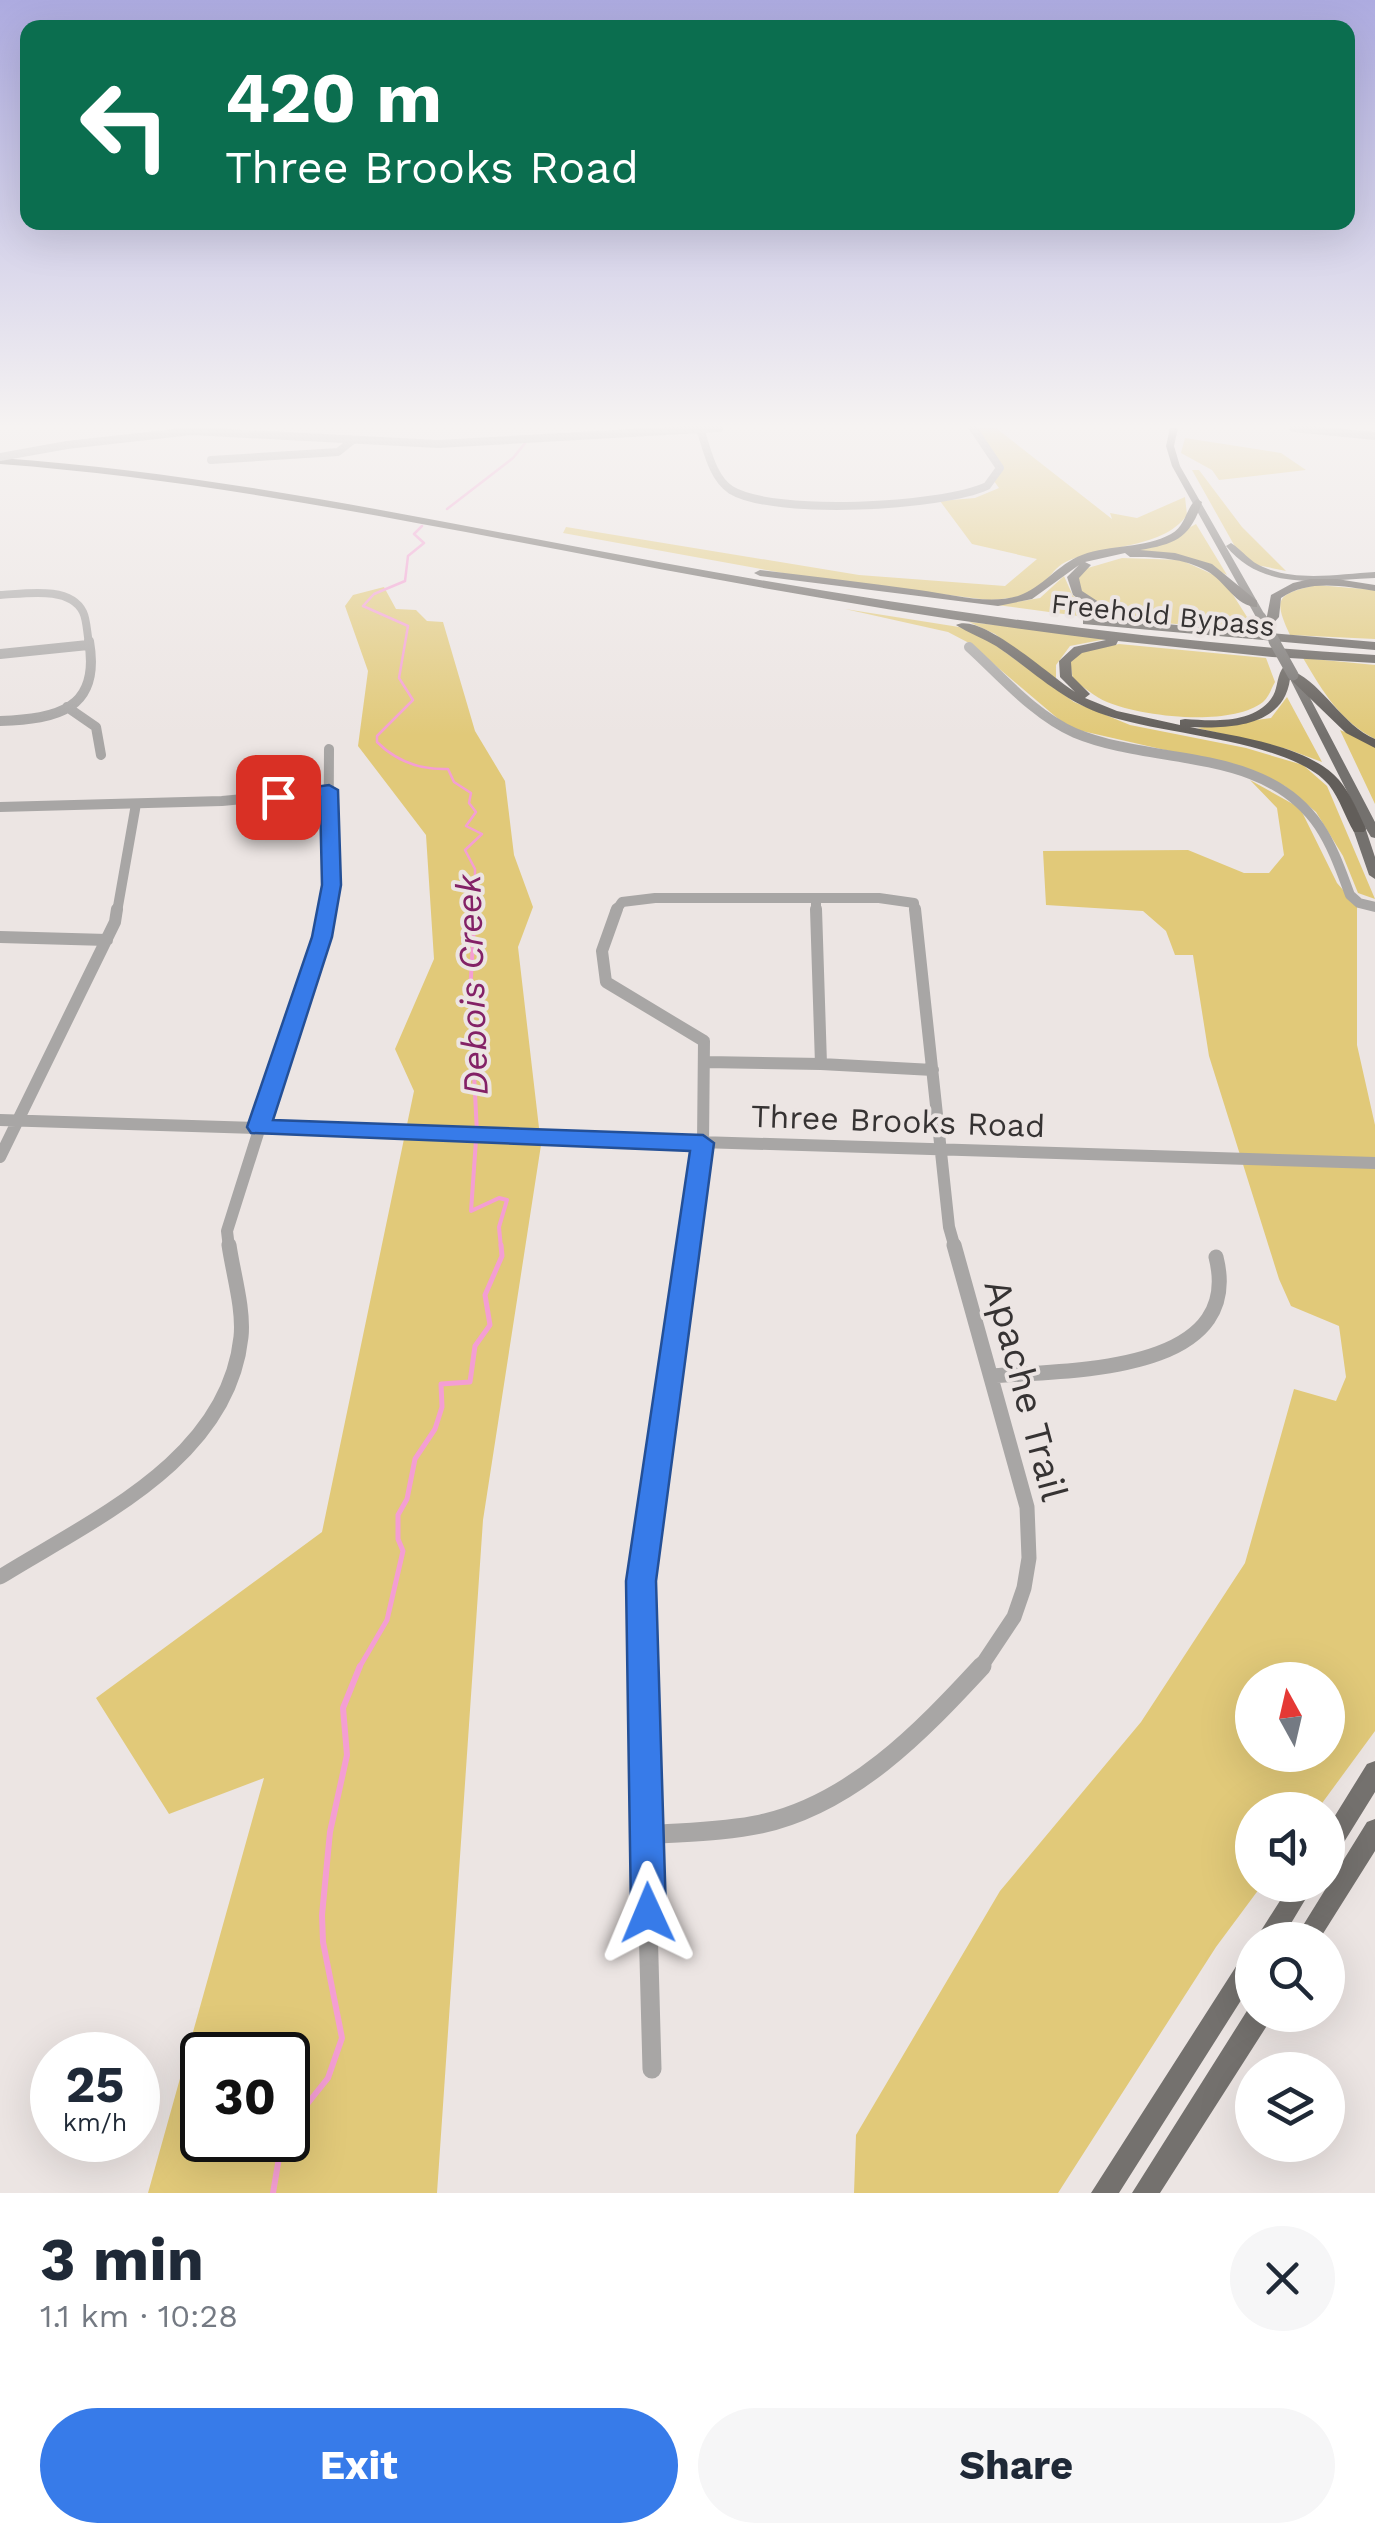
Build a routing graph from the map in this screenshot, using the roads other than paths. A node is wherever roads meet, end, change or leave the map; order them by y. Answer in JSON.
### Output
{"nodes":[{"id":1,"x":477,"y":530,"type":"edge"},
{"id":2,"x":526,"y":530,"type":"edge"},
{"id":3,"x":1183,"y":530,"type":"edge"},
{"id":4,"x":1213,"y":530,"type":"edge"},
{"id":5,"x":1216,"y":535,"type":"junction"},
{"id":6,"x":760,"y":574,"type":"junction"},
{"id":7,"x":1375,"y":576,"type":"edge"},
{"id":8,"x":1375,"y":588,"type":"edge"},
{"id":9,"x":0,"y":595,"type":"edge"},
{"id":10,"x":1253,"y":604,"type":"junction"},
{"id":11,"x":884,"y":605,"type":"junction"},
{"id":12,"x":1266,"y":620,"type":"junction"},
{"id":13,"x":1214,"y":634,"type":"junction"},
{"id":14,"x":1162,"y":642,"type":"junction"},
{"id":15,"x":1375,"y":644,"type":"edge"},
{"id":16,"x":88,"y":646,"type":"junction"},
{"id":17,"x":969,"y":647,"type":"dead end"},
{"id":18,"x":0,"y":654,"type":"edge"},
{"id":19,"x":1375,"y":661,"type":"edge"},
{"id":20,"x":1288,"y":672,"type":"junction"},
{"id":21,"x":67,"y":707,"type":"junction"},
{"id":22,"x":0,"y":721,"type":"edge"},
{"id":23,"x":1375,"y":744,"type":"edge"},
{"id":24,"x":329,"y":749,"type":"dead end"},
{"id":25,"x":101,"y":756,"type":"dead end"},
{"id":26,"x":329,"y":790,"type":"junction"},
{"id":27,"x":136,"y":804,"type":"junction"},
{"id":28,"x":0,"y":807,"type":"edge"},
{"id":29,"x":1362,"y":812,"type":"junction"},
{"id":30,"x":1359,"y":829,"type":"junction"},
{"id":31,"x":1375,"y":834,"type":"edge"},
{"id":32,"x":1375,"y":875,"type":"edge"},
{"id":33,"x":816,"y":898,"type":"junction"},
{"id":34,"x":1375,"y":908,"type":"edge"},
{"id":35,"x":0,"y":937,"type":"edge"},
{"id":36,"x":107,"y":940,"type":"junction"},
{"id":37,"x":706,"y":1062,"type":"junction"},
{"id":38,"x":821,"y":1064,"type":"junction"},
{"id":39,"x":933,"y":1070,"type":"junction"},
{"id":40,"x":0,"y":1120,"type":"edge"},
{"id":41,"x":19,"y":1120,"type":"junction"},
{"id":42,"x":259,"y":1127,"type":"junction"},
{"id":43,"x":703,"y":1143,"type":"junction"},
{"id":44,"x":940,"y":1149,"type":"junction"},
{"id":45,"x":0,"y":1157,"type":"edge"},
{"id":46,"x":1375,"y":1163,"type":"edge"},
{"id":47,"x":1216,"y":1257,"type":"dead end"},
{"id":48,"x":991,"y":1376,"type":"junction"},
{"id":49,"x":0,"y":1577,"type":"edge"},
{"id":50,"x":1375,"y":1772,"type":"edge"},
{"id":51,"x":1345,"y":1820,"type":"edge"},
{"id":52,"x":1375,"y":1830,"type":"edge"},
{"id":53,"x":646,"y":1835,"type":"junction"},
{"id":54,"x":1317,"y":1922,"type":"edge"},
{"id":55,"x":1235,"y":1989,"type":"edge"},
{"id":56,"x":1247,"y":2032,"type":"edge"},
{"id":57,"x":652,"y":2069,"type":"dead end"},
{"id":58,"x":1104,"y":2193,"type":"edge"},
{"id":59,"x":1145,"y":2193,"type":"edge"}],
"edges":[{"from":1,"to":11,"type":"highway","name":"Freehold Bypass"},
{"from":2,"to":6,"type":"highway","name":"Freehold Bypass"},
{"from":3,"to":6,"type":"highway"},
{"from":4,"to":5,"type":"main road"},
{"from":5,"to":7,"type":"main road"},
{"from":5,"to":10,"type":"main road"},
{"from":6,"to":13,"type":"highway","name":"Freehold Bypass"},
{"from":8,"to":12,"type":"highway"},
{"from":9,"to":16,"type":"street"},
{"from":10,"to":12,"type":"main road"},
{"from":10,"to":13,"type":"highway"},
{"from":11,"to":14,"type":"highway","name":"Freehold Bypass"},
{"from":11,"to":30,"type":"highway"},
{"from":12,"to":20,"type":"main road","bridge":true},
{"from":13,"to":15,"type":"highway","name":"Freehold Bypass"},
{"from":14,"to":19,"type":"highway","name":"Freehold Bypass"},
{"from":14,"to":20,"type":"highway"},
{"from":16,"to":18,"type":"street"},
{"from":16,"to":21,"type":"street"},
{"from":17,"to":34,"type":"street"},
{"from":20,"to":23,"type":"highway"},
{"from":20,"to":29,"type":"main road"},
{"from":21,"to":22,"type":"street"},
{"from":21,"to":25,"type":"street"},
{"from":24,"to":26,"type":"street"},
{"from":26,"to":27,"type":"street"},
{"from":26,"to":42,"type":"street"},
{"from":27,"to":28,"type":"street"},
{"from":27,"to":36,"type":"street"},
{"from":29,"to":30,"type":"main road"},
{"from":29,"to":31,"type":"main road"},
{"from":30,"to":32,"type":"main road"},
{"from":33,"to":37,"type":"street"},
{"from":33,"to":38,"type":"street"},
{"from":33,"to":39,"type":"street","name":"Apache Trail"},
{"from":35,"to":36,"type":"street"},
{"from":36,"to":41,"type":"street"},
{"from":37,"to":38,"type":"street"},
{"from":37,"to":43,"type":"street"},
{"from":38,"to":39,"type":"street"},
{"from":39,"to":44,"type":"street","name":"Apache Trail"},
{"from":40,"to":41,"type":"street","name":"Three Brooks Road"},
{"from":41,"to":42,"type":"street","name":"Three Brooks Road"},
{"from":41,"to":45,"type":"street"},
{"from":42,"to":43,"type":"street","name":"Three Brooks Road"},
{"from":42,"to":49,"type":"street"},
{"from":43,"to":44,"type":"street","name":"Three Brooks Road"},
{"from":43,"to":53,"type":"street"},
{"from":44,"to":46,"type":"street","name":"Three Brooks Road"},
{"from":44,"to":48,"type":"street","name":"Apache Trail"},
{"from":47,"to":48,"type":"street"},
{"from":48,"to":53,"type":"street","name":"Apache Trail"},
{"from":50,"to":51,"type":"main road"},
{"from":52,"to":54,"type":"main road"},
{"from":53,"to":57,"type":"street"},
{"from":55,"to":58,"type":"main road"},
{"from":56,"to":59,"type":"main road"}]}
